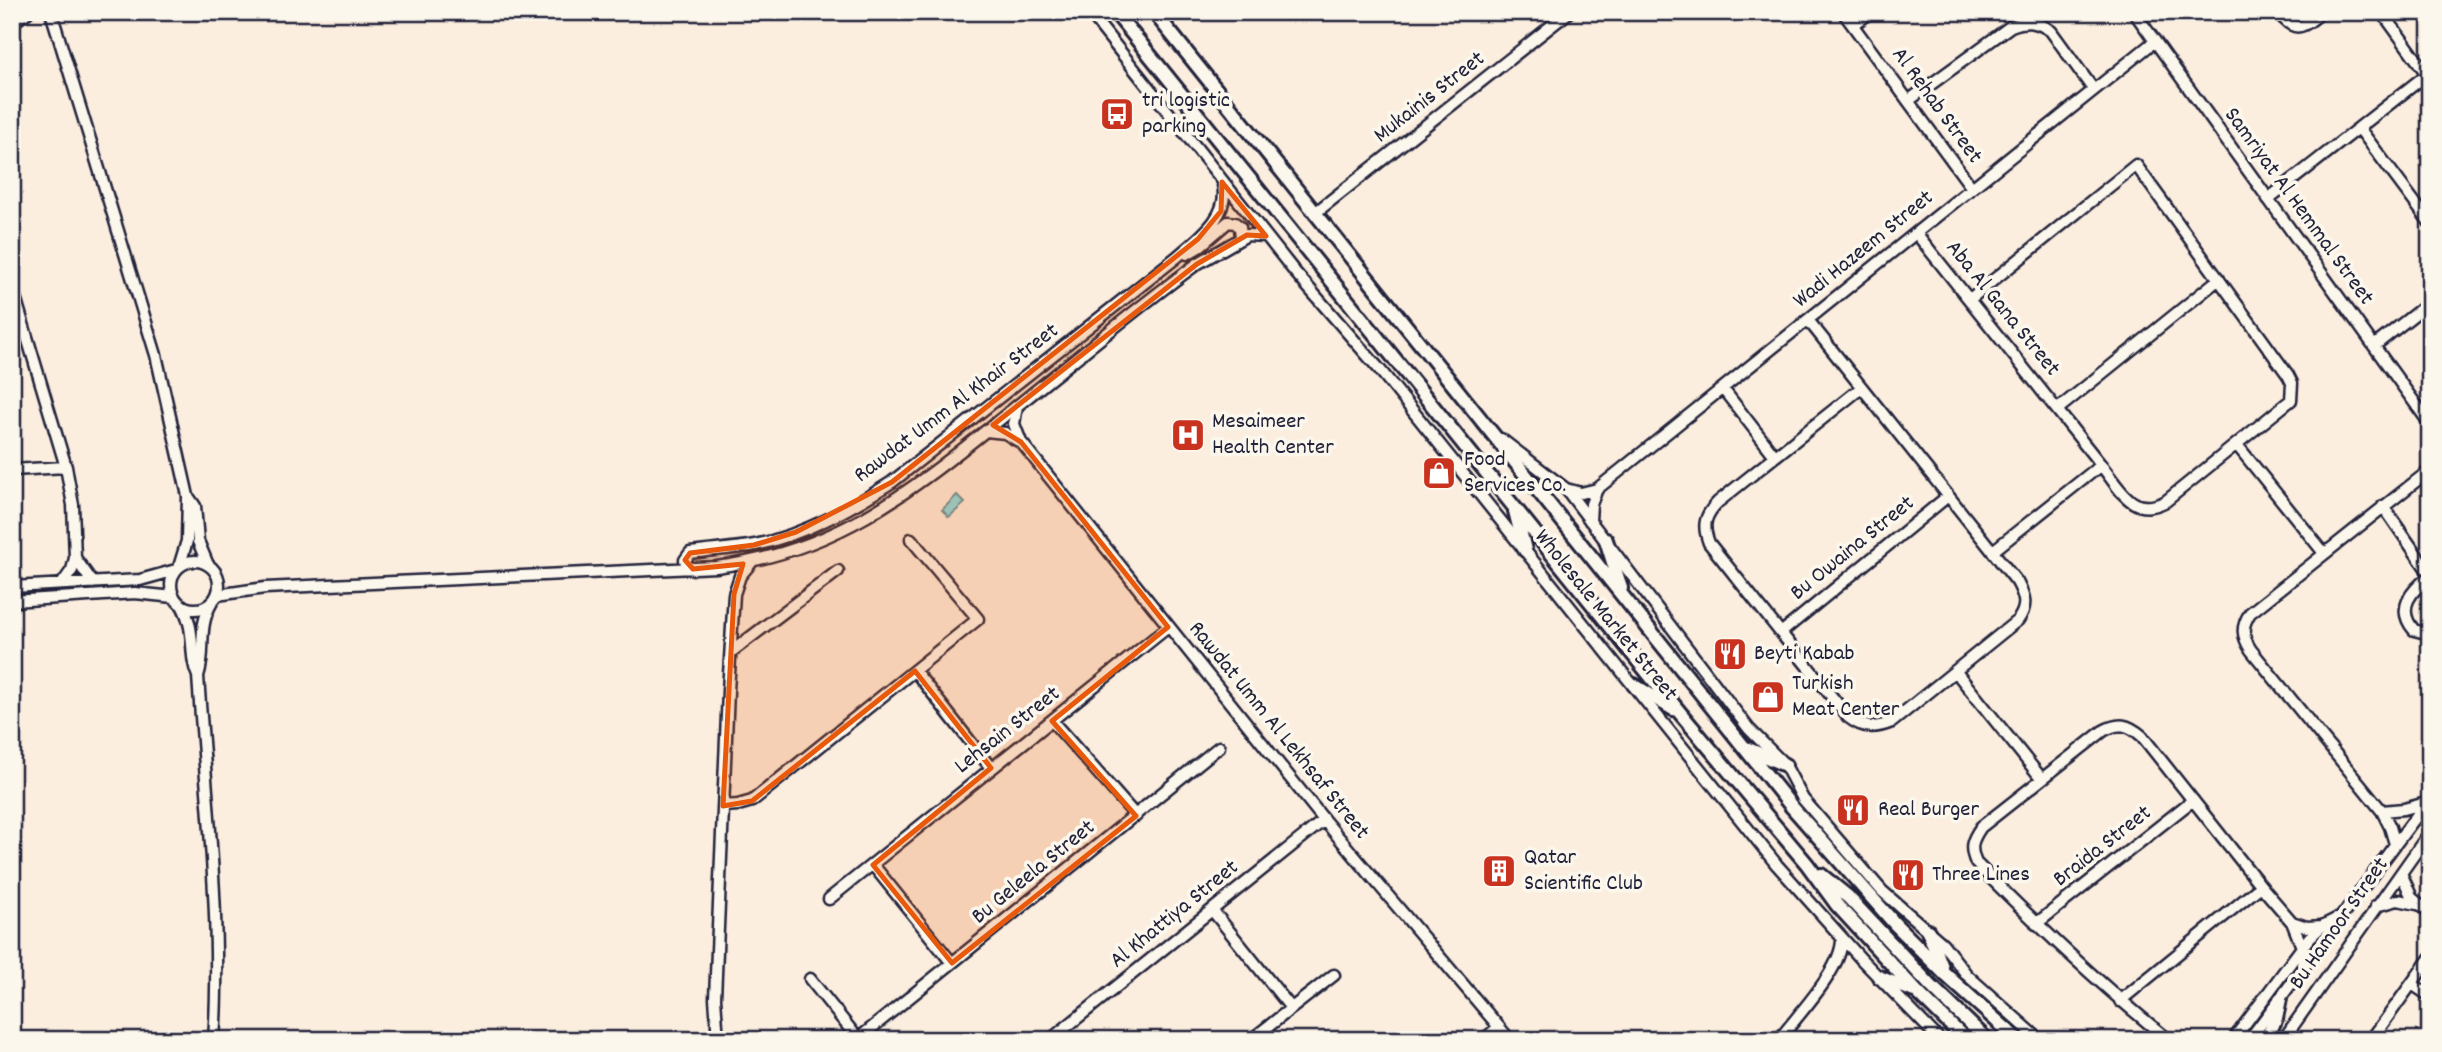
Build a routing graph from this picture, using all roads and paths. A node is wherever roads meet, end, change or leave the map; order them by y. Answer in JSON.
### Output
{"nodes":[{"id":1,"x":28,"y":12,"type":"edge"},
{"id":2,"x":51,"y":12,"type":"edge"},
{"id":3,"x":1089,"y":12,"type":"edge"},
{"id":4,"x":1115,"y":12,"type":"edge"},
{"id":5,"x":1154,"y":12,"type":"edge"},
{"id":6,"x":1569,"y":12,"type":"edge"},
{"id":7,"x":1843,"y":12,"type":"edge"},
{"id":8,"x":1870,"y":12,"type":"edge"},
{"id":9,"x":2134,"y":12,"type":"edge"},
{"id":10,"x":2278,"y":12,"type":"edge"},
{"id":11,"x":2322,"y":12,"type":"edge"},
{"id":12,"x":2382,"y":12,"type":"edge"},
{"id":13,"x":12,"y":23,"type":"edge"},
{"id":14,"x":1853,"y":25,"type":"junction"},
{"id":15,"x":2155,"y":41,"type":"junction"},
{"id":16,"x":2428,"y":73,"type":"edge"},
{"id":17,"x":2093,"y":89,"type":"junction"},
{"id":18,"x":1908,"y":101,"type":"junction"},
{"id":19,"x":2359,"y":128,"type":"junction"},
{"id":20,"x":1222,"y":181,"type":"junction"},
{"id":21,"x":1972,"y":188,"type":"junction"},
{"id":22,"x":2268,"y":199,"type":"junction"},
{"id":23,"x":1315,"y":213,"type":"junction"},
{"id":24,"x":2430,"y":223,"type":"edge"},
{"id":25,"x":1916,"y":233,"type":"junction"},
{"id":26,"x":1266,"y":236,"type":"junction"},
{"id":27,"x":1241,"y":238,"type":"junction"},
{"id":28,"x":1177,"y":257,"type":"junction"},
{"id":29,"x":2219,"y":279,"type":"junction"},
{"id":30,"x":12,"y":287,"type":"edge"},
{"id":31,"x":1970,"y":299,"type":"junction"},
{"id":32,"x":2430,"y":302,"type":"edge"},
{"id":33,"x":1808,"y":320,"type":"junction"},
{"id":34,"x":2374,"y":346,"type":"junction"},
{"id":35,"x":1861,"y":388,"type":"junction"},
{"id":36,"x":1723,"y":390,"type":"junction"},
{"id":37,"x":1017,"y":406,"type":"junction"},
{"id":38,"x":2058,"y":409,"type":"junction"},
{"id":39,"x":2430,"y":424,"type":"edge"},
{"id":40,"x":986,"y":431,"type":"junction"},
{"id":41,"x":1493,"y":432,"type":"junction"},
{"id":42,"x":1021,"y":442,"type":"junction"},
{"id":43,"x":2237,"y":445,"type":"junction"},
{"id":44,"x":1775,"y":456,"type":"junction"},
{"id":45,"x":2101,"y":466,"type":"junction"},
{"id":46,"x":66,"y":467,"type":"junction"},
{"id":47,"x":12,"y":470,"type":"edge"},
{"id":48,"x":2430,"y":470,"type":"edge"},
{"id":49,"x":1566,"y":489,"type":"junction"},
{"id":50,"x":1597,"y":489,"type":"junction"},
{"id":51,"x":188,"y":496,"type":"junction"},
{"id":52,"x":1948,"y":496,"type":"junction"},
{"id":53,"x":2383,"y":506,"type":"junction"},
{"id":54,"x":1514,"y":507,"type":"junction"},
{"id":55,"x":1590,"y":521,"type":"junction"},
{"id":56,"x":911,"y":539,"type":"dead end"},
{"id":57,"x":1606,"y":540,"type":"junction"},
{"id":58,"x":1525,"y":550,"type":"junction"},
{"id":59,"x":1993,"y":551,"type":"junction"},
{"id":60,"x":2324,"y":553,"type":"junction"},
{"id":61,"x":75,"y":558,"type":"junction"},
{"id":62,"x":752,"y":562,"type":"junction"},
{"id":63,"x":208,"y":565,"type":"junction"},
{"id":64,"x":716,"y":567,"type":"junction"},
{"id":65,"x":177,"y":569,"type":"junction"},
{"id":66,"x":693,"y":569,"type":"junction"},
{"id":67,"x":838,"y":571,"type":"dead end"},
{"id":68,"x":2430,"y":575,"type":"edge"},
{"id":69,"x":93,"y":583,"type":"junction"},
{"id":70,"x":62,"y":584,"type":"junction"},
{"id":71,"x":12,"y":587,"type":"edge"},
{"id":72,"x":734,"y":594,"type":"junction"},
{"id":73,"x":1623,"y":595,"type":"junction"},
{"id":74,"x":174,"y":597,"type":"junction"},
{"id":75,"x":215,"y":598,"type":"junction"},
{"id":76,"x":12,"y":601,"type":"edge"},
{"id":77,"x":182,"y":605,"type":"junction"},
{"id":78,"x":1168,"y":627,"type":"junction"},
{"id":79,"x":1782,"y":632,"type":"junction"},
{"id":80,"x":2430,"y":634,"type":"edge"},
{"id":81,"x":731,"y":652,"type":"junction"},
{"id":82,"x":915,"y":671,"type":"junction"},
{"id":83,"x":1956,"y":671,"type":"junction"},
{"id":84,"x":198,"y":676,"type":"junction"},
{"id":85,"x":1634,"y":685,"type":"junction"},
{"id":86,"x":1681,"y":714,"type":"junction"},
{"id":87,"x":1052,"y":721,"type":"junction"},
{"id":88,"x":1219,"y":747,"type":"dead end"},
{"id":89,"x":1742,"y":747,"type":"junction"},
{"id":90,"x":1784,"y":765,"type":"junction"},
{"id":91,"x":991,"y":768,"type":"junction"},
{"id":92,"x":2042,"y":779,"type":"junction"},
{"id":93,"x":2193,"y":800,"type":"junction"},
{"id":94,"x":2428,"y":800,"type":"edge"},
{"id":95,"x":723,"y":806,"type":"junction"},
{"id":96,"x":2382,"y":811,"type":"junction"},
{"id":97,"x":1136,"y":816,"type":"junction"},
{"id":98,"x":1324,"y":820,"type":"junction"},
{"id":99,"x":2430,"y":832,"type":"edge"},
{"id":100,"x":2395,"y":844,"type":"junction"},
{"id":101,"x":1807,"y":864,"type":"junction"},
{"id":102,"x":873,"y":865,"type":"junction"},
{"id":103,"x":2400,"y":873,"type":"junction"},
{"id":104,"x":2261,"y":886,"type":"junction"},
{"id":105,"x":829,"y":899,"type":"dead end"},
{"id":106,"x":2417,"y":904,"type":"junction"},
{"id":107,"x":2375,"y":906,"type":"junction"},
{"id":108,"x":1213,"y":911,"type":"junction"},
{"id":109,"x":2430,"y":913,"type":"edge"},
{"id":110,"x":2339,"y":917,"type":"junction"},
{"id":111,"x":2292,"y":922,"type":"junction"},
{"id":112,"x":2036,"y":924,"type":"junction"},
{"id":113,"x":2322,"y":926,"type":"junction"},
{"id":114,"x":1928,"y":931,"type":"junction"},
{"id":115,"x":1842,"y":939,"type":"junction"},
{"id":116,"x":2302,"y":947,"type":"junction"},
{"id":117,"x":2430,"y":958,"type":"edge"},
{"id":118,"x":1862,"y":960,"type":"junction"},
{"id":119,"x":952,"y":963,"type":"junction"},
{"id":120,"x":1835,"y":968,"type":"junction"},
{"id":121,"x":2303,"y":970,"type":"junction"},
{"id":122,"x":1945,"y":974,"type":"junction"},
{"id":123,"x":1334,"y":975,"type":"dead end"},
{"id":124,"x":1879,"y":977,"type":"junction"},
{"id":125,"x":810,"y":979,"type":"dead end"},
{"id":126,"x":2412,"y":984,"type":"junction"},
{"id":127,"x":1918,"y":993,"type":"junction"},
{"id":128,"x":2430,"y":996,"type":"edge"},
{"id":129,"x":2280,"y":999,"type":"junction"},
{"id":130,"x":2120,"y":1001,"type":"junction"},
{"id":131,"x":1291,"y":1008,"type":"junction"},
{"id":132,"x":1498,"y":1028,"type":"junction"},
{"id":133,"x":1783,"y":1038,"type":"edge"},
{"id":134,"x":859,"y":1039,"type":"edge"},
{"id":135,"x":214,"y":1040,"type":"edge"},
{"id":136,"x":718,"y":1040,"type":"edge"},
{"id":137,"x":1050,"y":1040,"type":"edge"},
{"id":138,"x":1251,"y":1040,"type":"edge"},
{"id":139,"x":1483,"y":1040,"type":"edge"},
{"id":140,"x":1510,"y":1040,"type":"edge"},
{"id":141,"x":1940,"y":1040,"type":"edge"},
{"id":142,"x":1966,"y":1040,"type":"edge"},
{"id":143,"x":1987,"y":1040,"type":"edge"},
{"id":144,"x":2018,"y":1040,"type":"edge"},
{"id":145,"x":2040,"y":1040,"type":"edge"},
{"id":146,"x":2169,"y":1040,"type":"edge"},
{"id":147,"x":2232,"y":1040,"type":"edge"},
{"id":148,"x":2249,"y":1040,"type":"edge"},
{"id":149,"x":2266,"y":1040,"type":"edge"},
{"id":150,"x":2283,"y":1040,"type":"edge"},
{"id":151,"x":2371,"y":1040,"type":"edge"}],
"edges":[{"from":1,"to":13,"type":"street"},
{"from":2,"to":51,"type":"street"},
{"from":3,"to":20,"type":"street","name":"Wholesale Market Street"},
{"from":4,"to":54,"type":"main road","name":"Wholesale Market Street"},
{"from":5,"to":23,"type":"main road","name":"Wholesale Market Street"},
{"from":6,"to":23,"type":"street","name":"Mukainis Street"},
{"from":7,"to":14,"type":"street","name":"Al Rehab Street"},
{"from":8,"to":14,"type":"street"},
{"from":9,"to":15,"type":"street","name":"Samriyat Al Hemmal Street"},
{"from":10,"to":11,"type":"street"},
{"from":12,"to":16,"type":"street"},
{"from":14,"to":18,"type":"street","name":"Al Rehab Street"},
{"from":15,"to":17,"type":"street","name":"Wadi Hazeem Street"},
{"from":15,"to":22,"type":"street","name":"Samriyat Al Hemmal Street"},
{"from":16,"to":19,"type":"street"},
{"from":17,"to":18,"type":"street"},
{"from":17,"to":21,"type":"street","name":"Wadi Hazeem Street"},
{"from":18,"to":21,"type":"street","name":"Al Rehab Street"},
{"from":19,"to":22,"type":"street"},
{"from":19,"to":24,"type":"street"},
{"from":20,"to":26,"type":"street","name":"Wholesale Market Street"},
{"from":20,"to":28,"type":"street","name":"Rawdat Umm Al Khair Street"},
{"from":21,"to":25,"type":"street","name":"Wadi Hazeem Street"},
{"from":22,"to":34,"type":"street","name":"Samriyat Al Hemmal Street"},
{"from":23,"to":41,"type":"main road","name":"Wholesale Market Street"},
{"from":25,"to":31,"type":"street","name":"Aba Al Gana Street"},
{"from":25,"to":33,"type":"street","name":"Wadi Hazeem Street"},
{"from":26,"to":27,"type":"street","name":"Rawdat Umm Al Khair Street"},
{"from":26,"to":58,"type":"street","name":"Wholesale Market Street"},
{"from":27,"to":28,"type":"street"},
{"from":27,"to":37,"type":"street","name":"Rawdat Umm Al Khair Street"},
{"from":28,"to":66,"type":"street","name":"Rawdat Umm Al Khair Street"},
{"from":29,"to":31,"type":"street"},
{"from":29,"to":38,"type":"street","name":"Aba Al Gana Street"},
{"from":29,"to":43,"type":"street"},
{"from":30,"to":46,"type":"street"},
{"from":31,"to":38,"type":"street","name":"Aba Al Gana Street"},
{"from":32,"to":34,"type":"street"},
{"from":33,"to":35,"type":"street"},
{"from":33,"to":36,"type":"street","name":"Wadi Hazeem Street"},
{"from":34,"to":39,"type":"street","name":"Samriyat Al Hemmal Street"},
{"from":35,"to":44,"type":"street"},
{"from":35,"to":52,"type":"street"},
{"from":36,"to":44,"type":"street"},
{"from":36,"to":50,"type":"street","name":"Wadi Hazeem Street"},
{"from":37,"to":40,"type":"street","name":"Rawdat Umm Al Khair Street"},
{"from":37,"to":42,"type":"street"},
{"from":38,"to":45,"type":"street","name":"Aba Al Gana Street"},
{"from":40,"to":42,"type":"street"},
{"from":40,"to":62,"type":"street","name":"Rawdat Umm Al Khair Street"},
{"from":41,"to":49,"type":"street","name":"Wholesale Market Street"},
{"from":41,"to":73,"type":"main road","name":"Wholesale Market Street"},
{"from":42,"to":78,"type":"street","name":"Rawdat Umm Al Lekhsaf Street"},
{"from":43,"to":45,"type":"street","name":"Aba Al Gana Street"},
{"from":43,"to":60,"type":"street"},
{"from":44,"to":79,"type":"street"},
{"from":45,"to":59,"type":"street"},
{"from":46,"to":47,"type":"street"},
{"from":46,"to":61,"type":"street"},
{"from":48,"to":53,"type":"street"},
{"from":49,"to":50,"type":"street"},
{"from":49,"to":55,"type":"street","name":"Wholesale Market Street"},
{"from":50,"to":55,"type":"street"},
{"from":51,"to":63,"type":"street"},
{"from":51,"to":65,"type":"street"},
{"from":52,"to":59,"type":"street"},
{"from":52,"to":79,"type":"street","name":"Bu Owaina Street"},
{"from":53,"to":60,"type":"street"},
{"from":53,"to":68,"type":"street"},
{"from":54,"to":58,"type":"main road"},
{"from":54,"to":86,"type":"main road","name":"Wholesale Market Street"},
{"from":55,"to":57,"type":"street","name":"Wholesale Market Street"},
{"from":56,"to":82,"type":"street"},
{"from":57,"to":73,"type":"main road"},
{"from":57,"to":90,"type":"street","name":"Wholesale Market Street"},
{"from":58,"to":85,"type":"street","name":"Wholesale Market Street"},
{"from":59,"to":83,"type":"street"},
{"from":60,"to":96,"type":"street"},
{"from":61,"to":69,"type":"street"},
{"from":61,"to":70,"type":"street"},
{"from":62,"to":64,"type":"street","name":"Rawdat Umm Al Khair Street"},
{"from":62,"to":72,"type":"street"},
{"from":63,"to":65,"type":"street"},
{"from":63,"to":75,"type":"street"},
{"from":64,"to":66,"type":"street","name":"Rawdat Umm Al Khair Street"},
{"from":64,"to":72,"type":"street"},
{"from":65,"to":69,"type":"street"},
{"from":65,"to":74,"type":"street"},
{"from":66,"to":75,"type":"street"},
{"from":67,"to":81,"type":"street"},
{"from":68,"to":80,"type":"street"},
{"from":69,"to":70,"type":"street"},
{"from":70,"to":71,"type":"street"},
{"from":72,"to":81,"type":"street"},
{"from":73,"to":89,"type":"main road","name":"Wholesale Market Street"},
{"from":74,"to":76,"type":"street"},
{"from":74,"to":77,"type":"street"},
{"from":75,"to":77,"type":"street"},
{"from":75,"to":84,"type":"street"},
{"from":77,"to":84,"type":"street"},
{"from":78,"to":87,"type":"street","name":"Lehsain Street"},
{"from":78,"to":98,"type":"street","name":"Rawdat Umm Al Lekhsaf Street"},
{"from":79,"to":83,"type":"street"},
{"from":81,"to":95,"type":"street"},
{"from":82,"to":91,"type":"street"},
{"from":82,"to":95,"type":"street"},
{"from":83,"to":92,"type":"street"},
{"from":84,"to":135,"type":"street"},
{"from":85,"to":86,"type":"main road"},
{"from":85,"to":115,"type":"street","name":"Wholesale Market Street"},
{"from":86,"to":101,"type":"main road","name":"Wholesale Market Street"},
{"from":87,"to":91,"type":"street","name":"Lehsain Street"},
{"from":87,"to":97,"type":"street"},
{"from":88,"to":97,"type":"street","name":"Bu Geleela Street"},
{"from":89,"to":90,"type":"main road"},
{"from":89,"to":122,"type":"main road","name":"Wholesale Market Street"},
{"from":90,"to":114,"type":"street","name":"Wholesale Market Street"},
{"from":91,"to":102,"type":"street","name":"Lehsain Street"},
{"from":92,"to":93,"type":"street"},
{"from":92,"to":112,"type":"street"},
{"from":93,"to":104,"type":"street"},
{"from":93,"to":112,"type":"street","name":"Braida Street"},
{"from":94,"to":96,"type":"street"},
{"from":94,"to":100,"type":"street","name":"Bu Hamoor Street"},
{"from":95,"to":136,"type":"street"},
{"from":96,"to":100,"type":"street"},
{"from":97,"to":119,"type":"street","name":"Bu Geleela Street"},
{"from":98,"to":108,"type":"street","name":"Al Khattiya Street"},
{"from":98,"to":132,"type":"street","name":"Rawdat Umm Al Lekhsaf Street"},
{"from":99,"to":103,"type":"street","name":"Bu Hamoor Street"},
{"from":100,"to":110,"type":"street","name":"Bu Hamoor Street"},
{"from":101,"to":127,"type":"main road","name":"Wholesale Market Street"},
{"from":101,"to":143,"type":"main road"},
{"from":102,"to":105,"type":"street","name":"Lehsain Street"},
{"from":102,"to":119,"type":"street"},
{"from":103,"to":106,"type":"street"},
{"from":103,"to":107,"type":"street","name":"Bu Hamoor Street"},
{"from":104,"to":111,"type":"street"},
{"from":104,"to":130,"type":"street"},
{"from":106,"to":107,"type":"street"},
{"from":106,"to":109,"type":"street"},
{"from":107,"to":150,"type":"street","name":"Bu Hamoor Street"},
{"from":108,"to":131,"type":"street"},
{"from":108,"to":137,"type":"street","name":"Al Khattiya Street"},
{"from":110,"to":113,"type":"street","name":"Bu Hamoor Street"},
{"from":110,"to":121,"type":"street","name":"Bu Hamoor Street"},
{"from":111,"to":113,"type":"street"},
{"from":111,"to":116,"type":"street"},
{"from":112,"to":130,"type":"street"},
{"from":113,"to":116,"type":"street","name":"Bu Hamoor Street"},
{"from":114,"to":122,"type":"main road"},
{"from":114,"to":145,"type":"street","name":"Wholesale Market Street"},
{"from":115,"to":118,"type":"street","name":"Wholesale Market Street"},
{"from":115,"to":120,"type":"street"},
{"from":116,"to":121,"type":"street"},
{"from":116,"to":147,"type":"street","name":"Bu Hamoor Street"},
{"from":117,"to":126,"type":"street"},
{"from":118,"to":120,"type":"street"},
{"from":118,"to":124,"type":"street","name":"Wholesale Market Street"},
{"from":119,"to":134,"type":"street","name":"Bu Geleela Street"},
{"from":120,"to":133,"type":"street"},
{"from":121,"to":129,"type":"street","name":"Bu Hamoor Street"},
{"from":122,"to":144,"type":"main road","name":"Wholesale Market Street"},
{"from":123,"to":131,"type":"street"},
{"from":124,"to":127,"type":"main road"},
{"from":124,"to":141,"type":"street","name":"Wholesale Market Street"},
{"from":125,"to":134,"type":"street"},
{"from":126,"to":128,"type":"street"},
{"from":126,"to":151,"type":"street"},
{"from":127,"to":142,"type":"main road","name":"Wholesale Market Street"},
{"from":129,"to":148,"type":"street","name":"Bu Hamoor Street"},
{"from":129,"to":149,"type":"main road"},
{"from":130,"to":146,"type":"street"},
{"from":131,"to":138,"type":"street"},
{"from":132,"to":139,"type":"street"},
{"from":132,"to":140,"type":"street","name":"Rawdat Umm Al Lekhsaf Street"}]}
